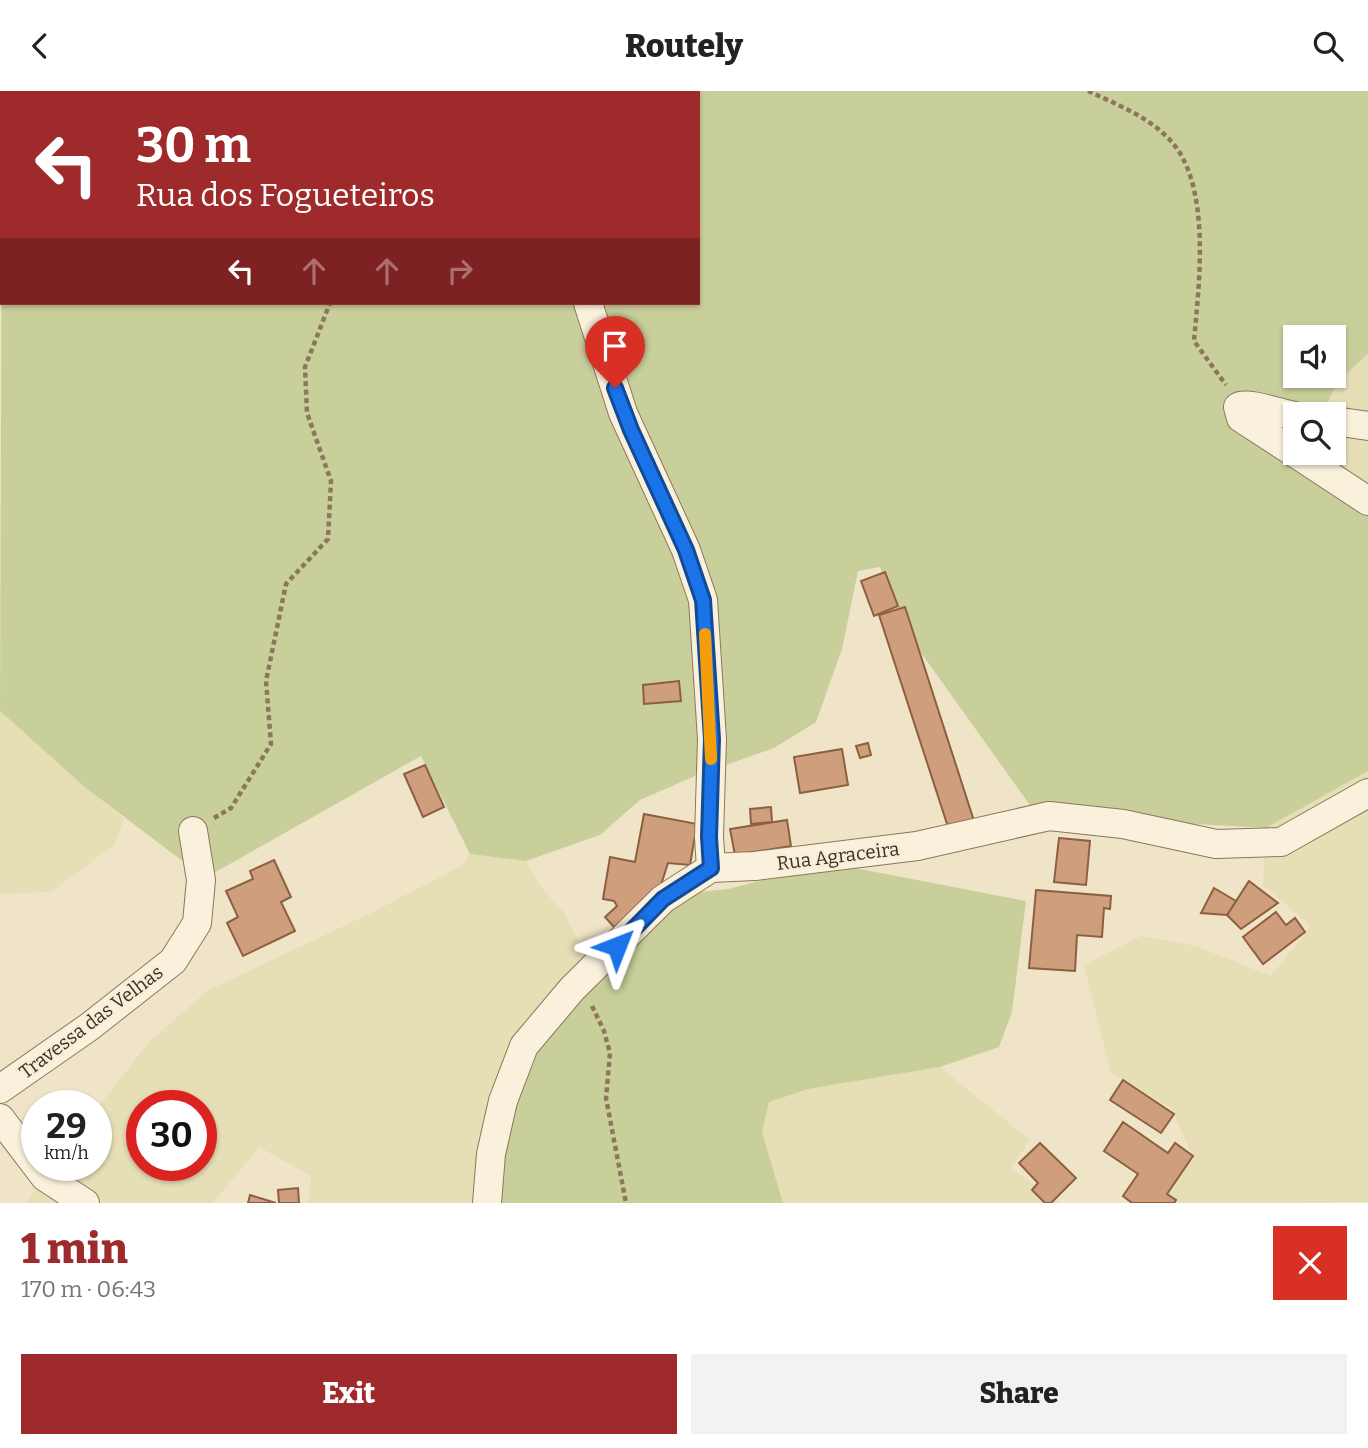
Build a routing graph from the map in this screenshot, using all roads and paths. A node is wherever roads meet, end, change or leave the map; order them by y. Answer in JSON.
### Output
{"nodes":[{"id":1,"x":1088,"y":91,"type":"edge"},
{"id":2,"x":329,"y":305,"type":"edge"},
{"id":3,"x":589,"y":305,"type":"edge"},
{"id":4,"x":1238,"y":407,"type":"junction"},
{"id":5,"x":1283,"y":414,"type":"edge"},
{"id":6,"x":1346,"y":423,"type":"edge"},
{"id":7,"x":1368,"y":426,"type":"edge"},
{"id":8,"x":1283,"y":445,"type":"edge"},
{"id":9,"x":1313,"y":465,"type":"edge"},
{"id":10,"x":1368,"y":501,"type":"edge"},
{"id":11,"x":1368,"y":793,"type":"edge"},
{"id":12,"x":193,"y":831,"type":"joint"},
{"id":13,"x":711,"y":868,"type":"junction"},
{"id":14,"x":584,"y":978,"type":"junction"},
{"id":15,"x":0,"y":1089,"type":"edge"},
{"id":16,"x":0,"y":1118,"type":"edge"},
{"id":17,"x":85,"y":1203,"type":"edge"},
{"id":18,"x":487,"y":1203,"type":"edge"},
{"id":19,"x":626,"y":1203,"type":"edge"}],
"edges":[{"from":1,"to":4,"type":"path"},
{"from":2,"to":12,"type":"path"},
{"from":3,"to":13,"type":"street"},
{"from":4,"to":5,"type":"street"},
{"from":4,"to":8,"type":"street"},
{"from":6,"to":7,"type":"street"},
{"from":9,"to":10,"type":"street"},
{"from":11,"to":13,"type":"street","name":"Rua Agraceira"},
{"from":12,"to":15,"type":"street","name":"Travessa das Velhas"},
{"from":13,"to":14,"type":"street"},
{"from":14,"to":18,"type":"street"},
{"from":14,"to":19,"type":"path"},
{"from":16,"to":17,"type":"street"}]}
